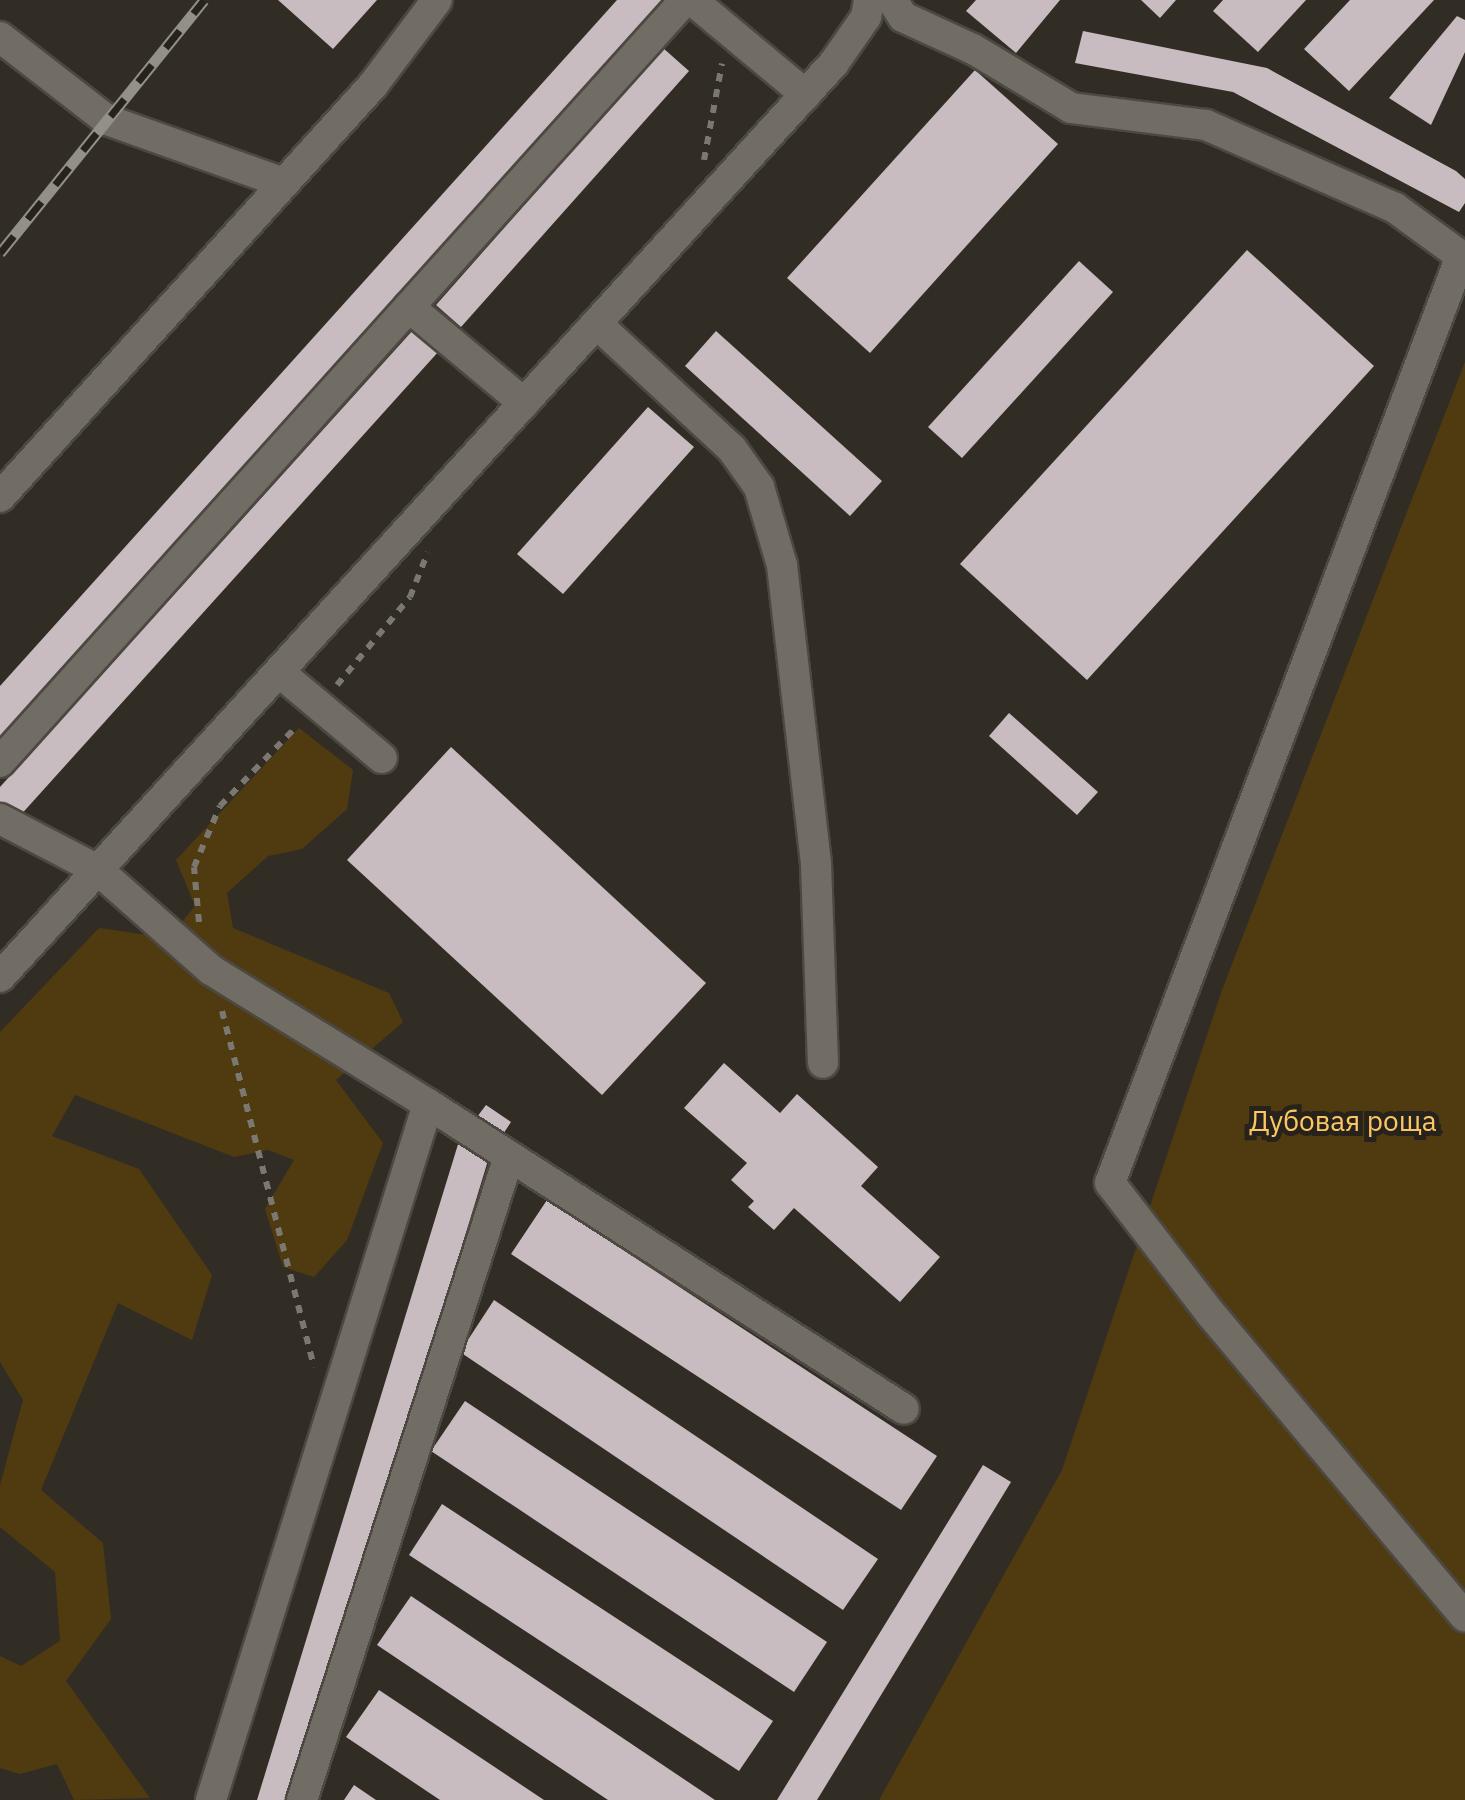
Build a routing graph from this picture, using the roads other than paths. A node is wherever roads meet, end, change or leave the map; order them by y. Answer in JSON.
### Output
{"nodes":[{"id":1,"x":437,"y":0,"type":"edge"},
{"id":2,"x":689,"y":0,"type":"edge"},
{"id":3,"x":869,"y":0,"type":"edge"},
{"id":4,"x":892,"y":0,"type":"edge"},
{"id":5,"x":0,"y":37,"type":"edge"},
{"id":6,"x":806,"y":94,"type":"junction"},
{"id":7,"x":284,"y":183,"type":"junction"},
{"id":8,"x":409,"y":308,"type":"junction"},
{"id":9,"x":597,"y":324,"type":"junction"},
{"id":10,"x":524,"y":404,"type":"junction"},
{"id":11,"x":0,"y":497,"type":"edge"},
{"id":12,"x":279,"y":672,"type":"junction"},
{"id":13,"x":382,"y":758,"type":"dead end"},
{"id":14,"x":0,"y":762,"type":"edge"},
{"id":15,"x":0,"y":819,"type":"edge"},
{"id":16,"x":98,"y":870,"type":"junction"},
{"id":17,"x":0,"y":977,"type":"edge"},
{"id":18,"x":823,"y":1063,"type":"dead end"},
{"id":19,"x":428,"y":1104,"type":"junction"},
{"id":20,"x":508,"y":1156,"type":"junction"},
{"id":21,"x":904,"y":1410,"type":"dead end"},
{"id":22,"x":1465,"y":1616,"type":"edge"},
{"id":23,"x":211,"y":1800,"type":"edge"},
{"id":24,"x":302,"y":1800,"type":"edge"}],
"edges":[{"from":1,"to":7,"type":"lane"},
{"from":2,"to":6,"type":"lane"},
{"from":2,"to":8,"type":"lane"},
{"from":3,"to":6,"type":"lane"},
{"from":4,"to":22,"type":"lane"},
{"from":5,"to":7,"type":"lane"},
{"from":6,"to":9,"type":"lane"},
{"from":7,"to":11,"type":"lane"},
{"from":8,"to":10,"type":"lane"},
{"from":8,"to":14,"type":"lane"},
{"from":9,"to":10,"type":"lane"},
{"from":9,"to":18,"type":"lane"},
{"from":10,"to":12,"type":"lane"},
{"from":12,"to":13,"type":"lane"},
{"from":12,"to":16,"type":"lane"},
{"from":15,"to":16,"type":"lane"},
{"from":16,"to":17,"type":"lane"},
{"from":16,"to":19,"type":"lane"},
{"from":19,"to":20,"type":"lane"},
{"from":19,"to":23,"type":"lane"},
{"from":20,"to":21,"type":"lane"},
{"from":20,"to":24,"type":"lane"}]}
